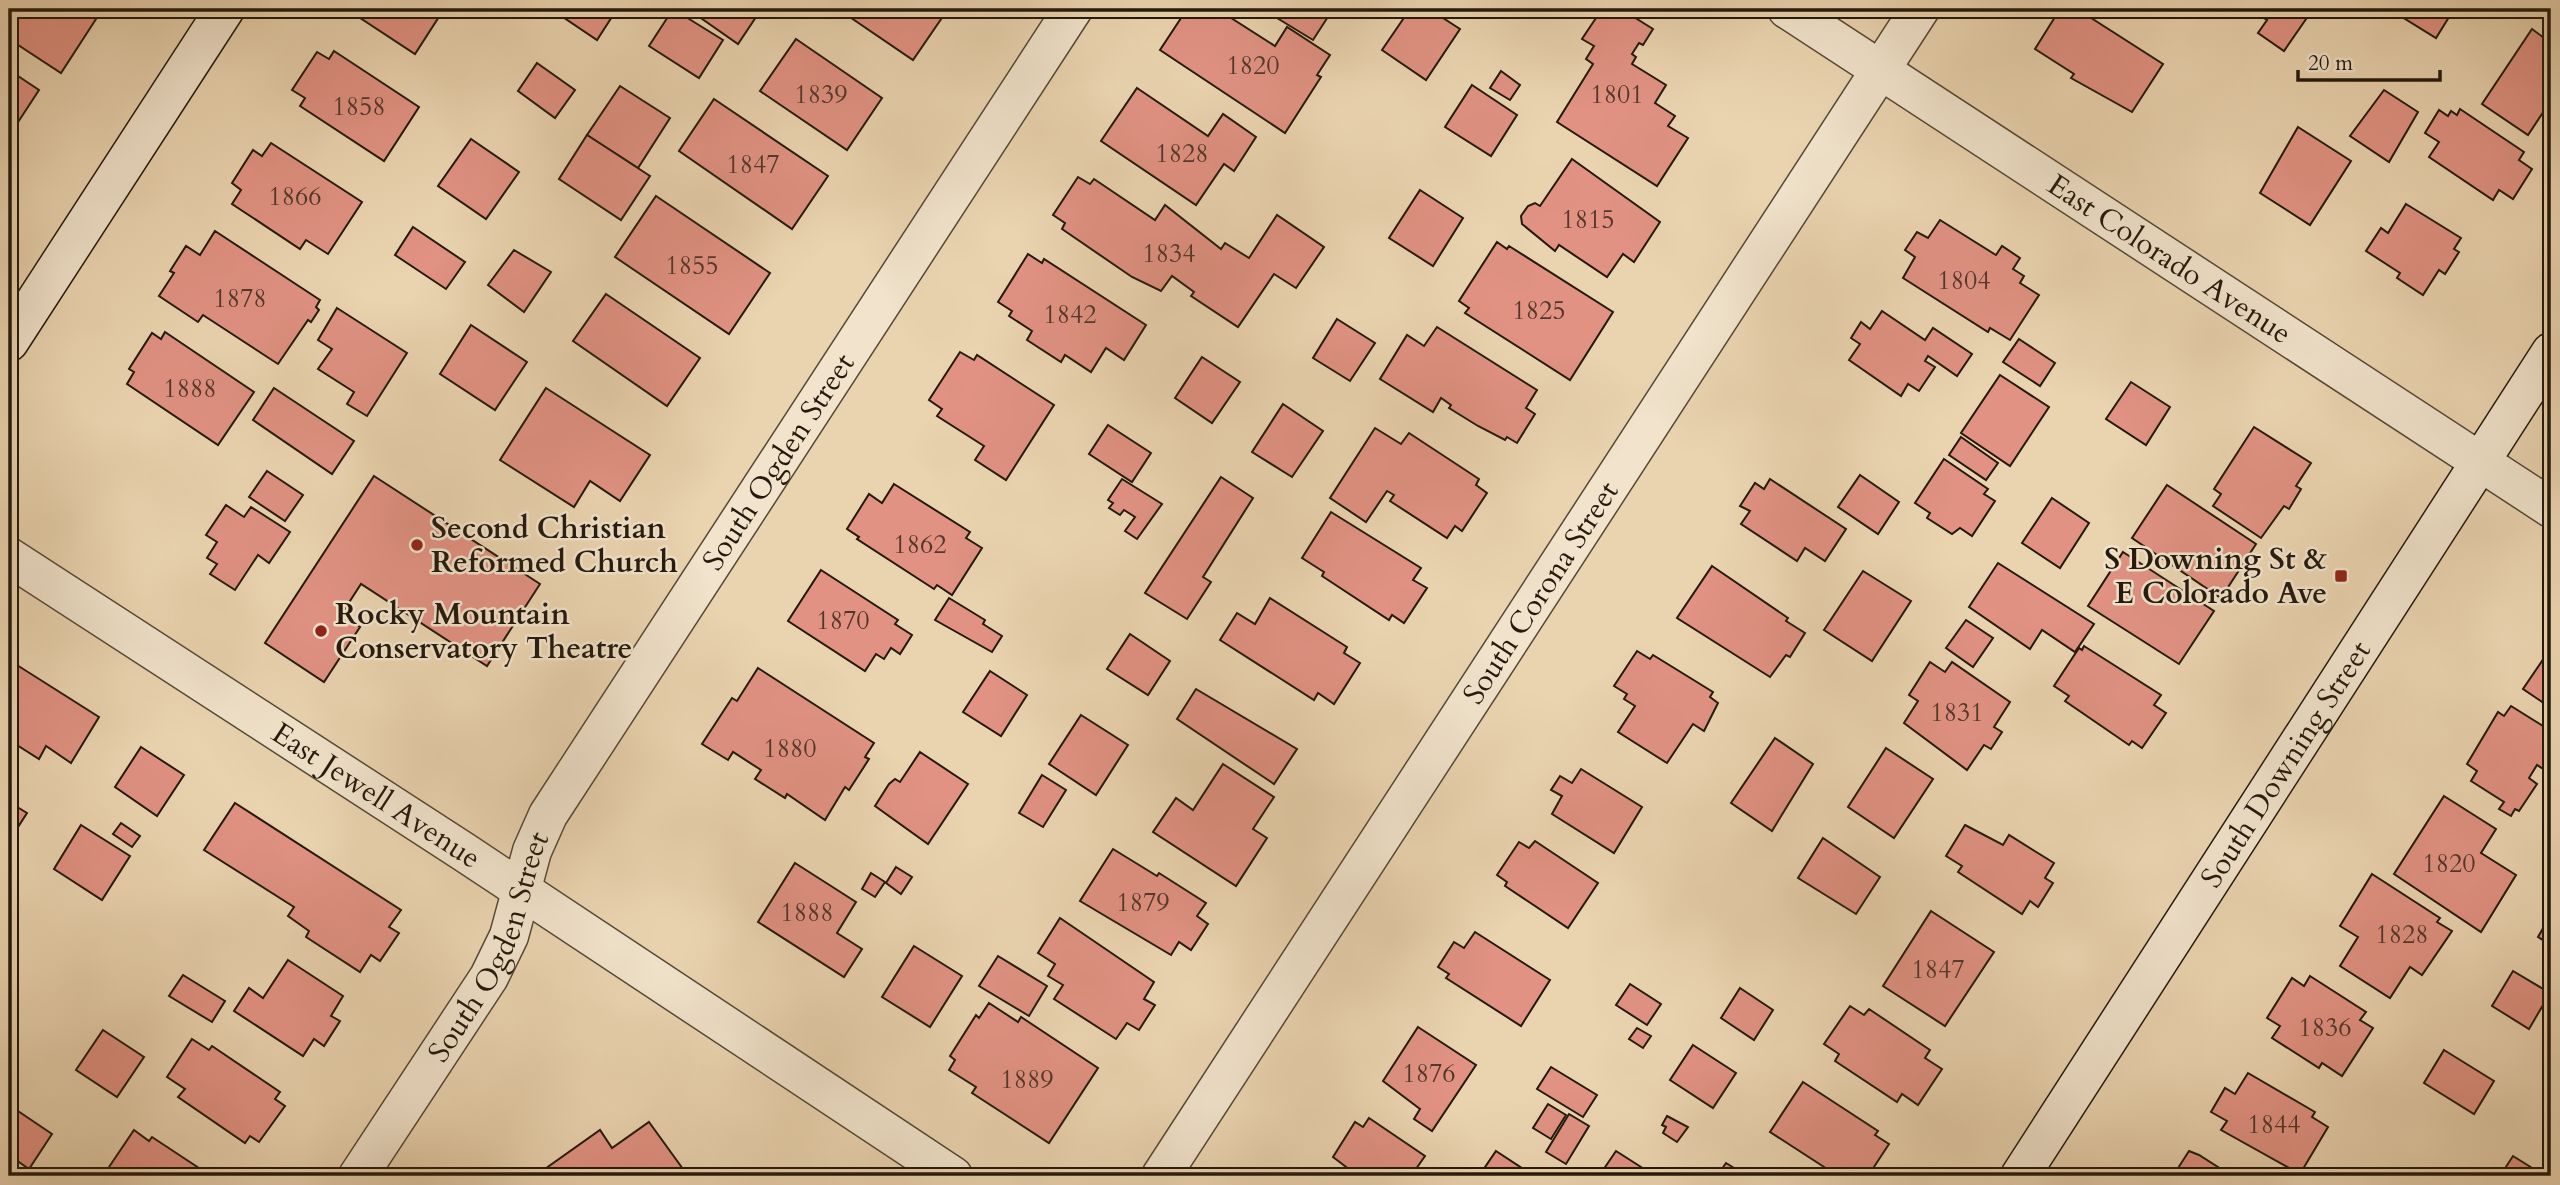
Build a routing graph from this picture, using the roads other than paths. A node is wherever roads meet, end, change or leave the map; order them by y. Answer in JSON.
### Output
{"nodes":[{"id":1,"x":225,"y":9,"type":"edge"},
{"id":2,"x":1073,"y":9,"type":"edge"},
{"id":3,"x":1787,"y":9,"type":"edge"},
{"id":4,"x":1920,"y":9,"type":"edge"},
{"id":5,"x":1879,"y":70,"type":"junction"},
{"id":6,"x":9,"y":342,"type":"edge"},
{"id":7,"x":2551,"y":352,"type":"edge"},
{"id":8,"x":2480,"y":461,"type":"junction"},
{"id":9,"x":2551,"y":508,"type":"edge"},
{"id":10,"x":9,"y":557,"type":"edge"},
{"id":11,"x":521,"y":890,"type":"junction"},
{"id":12,"x":358,"y":1176,"type":"edge"},
{"id":13,"x":953,"y":1176,"type":"edge"},
{"id":14,"x":1161,"y":1176,"type":"edge"},
{"id":15,"x":2020,"y":1176,"type":"edge"}],
"edges":[{"from":1,"to":6,"type":"street"},
{"from":2,"to":11,"type":"street","name":"South Ogden Street"},
{"from":3,"to":5,"type":"street","name":"East Colorado Avenue"},
{"from":4,"to":5,"type":"street","name":"South Corona Street"},
{"from":5,"to":8,"type":"street","name":"East Colorado Avenue"},
{"from":5,"to":14,"type":"street","name":"South Corona Street"},
{"from":7,"to":8,"type":"street","name":"South Downing Street"},
{"from":8,"to":9,"type":"street","name":"East Colorado Avenue"},
{"from":8,"to":15,"type":"street","name":"South Downing Street"},
{"from":10,"to":11,"type":"street","name":"East Jewell Avenue"},
{"from":11,"to":12,"type":"street","name":"South Ogden Street"},
{"from":11,"to":13,"type":"street","name":"East Jewell Avenue"}]}
